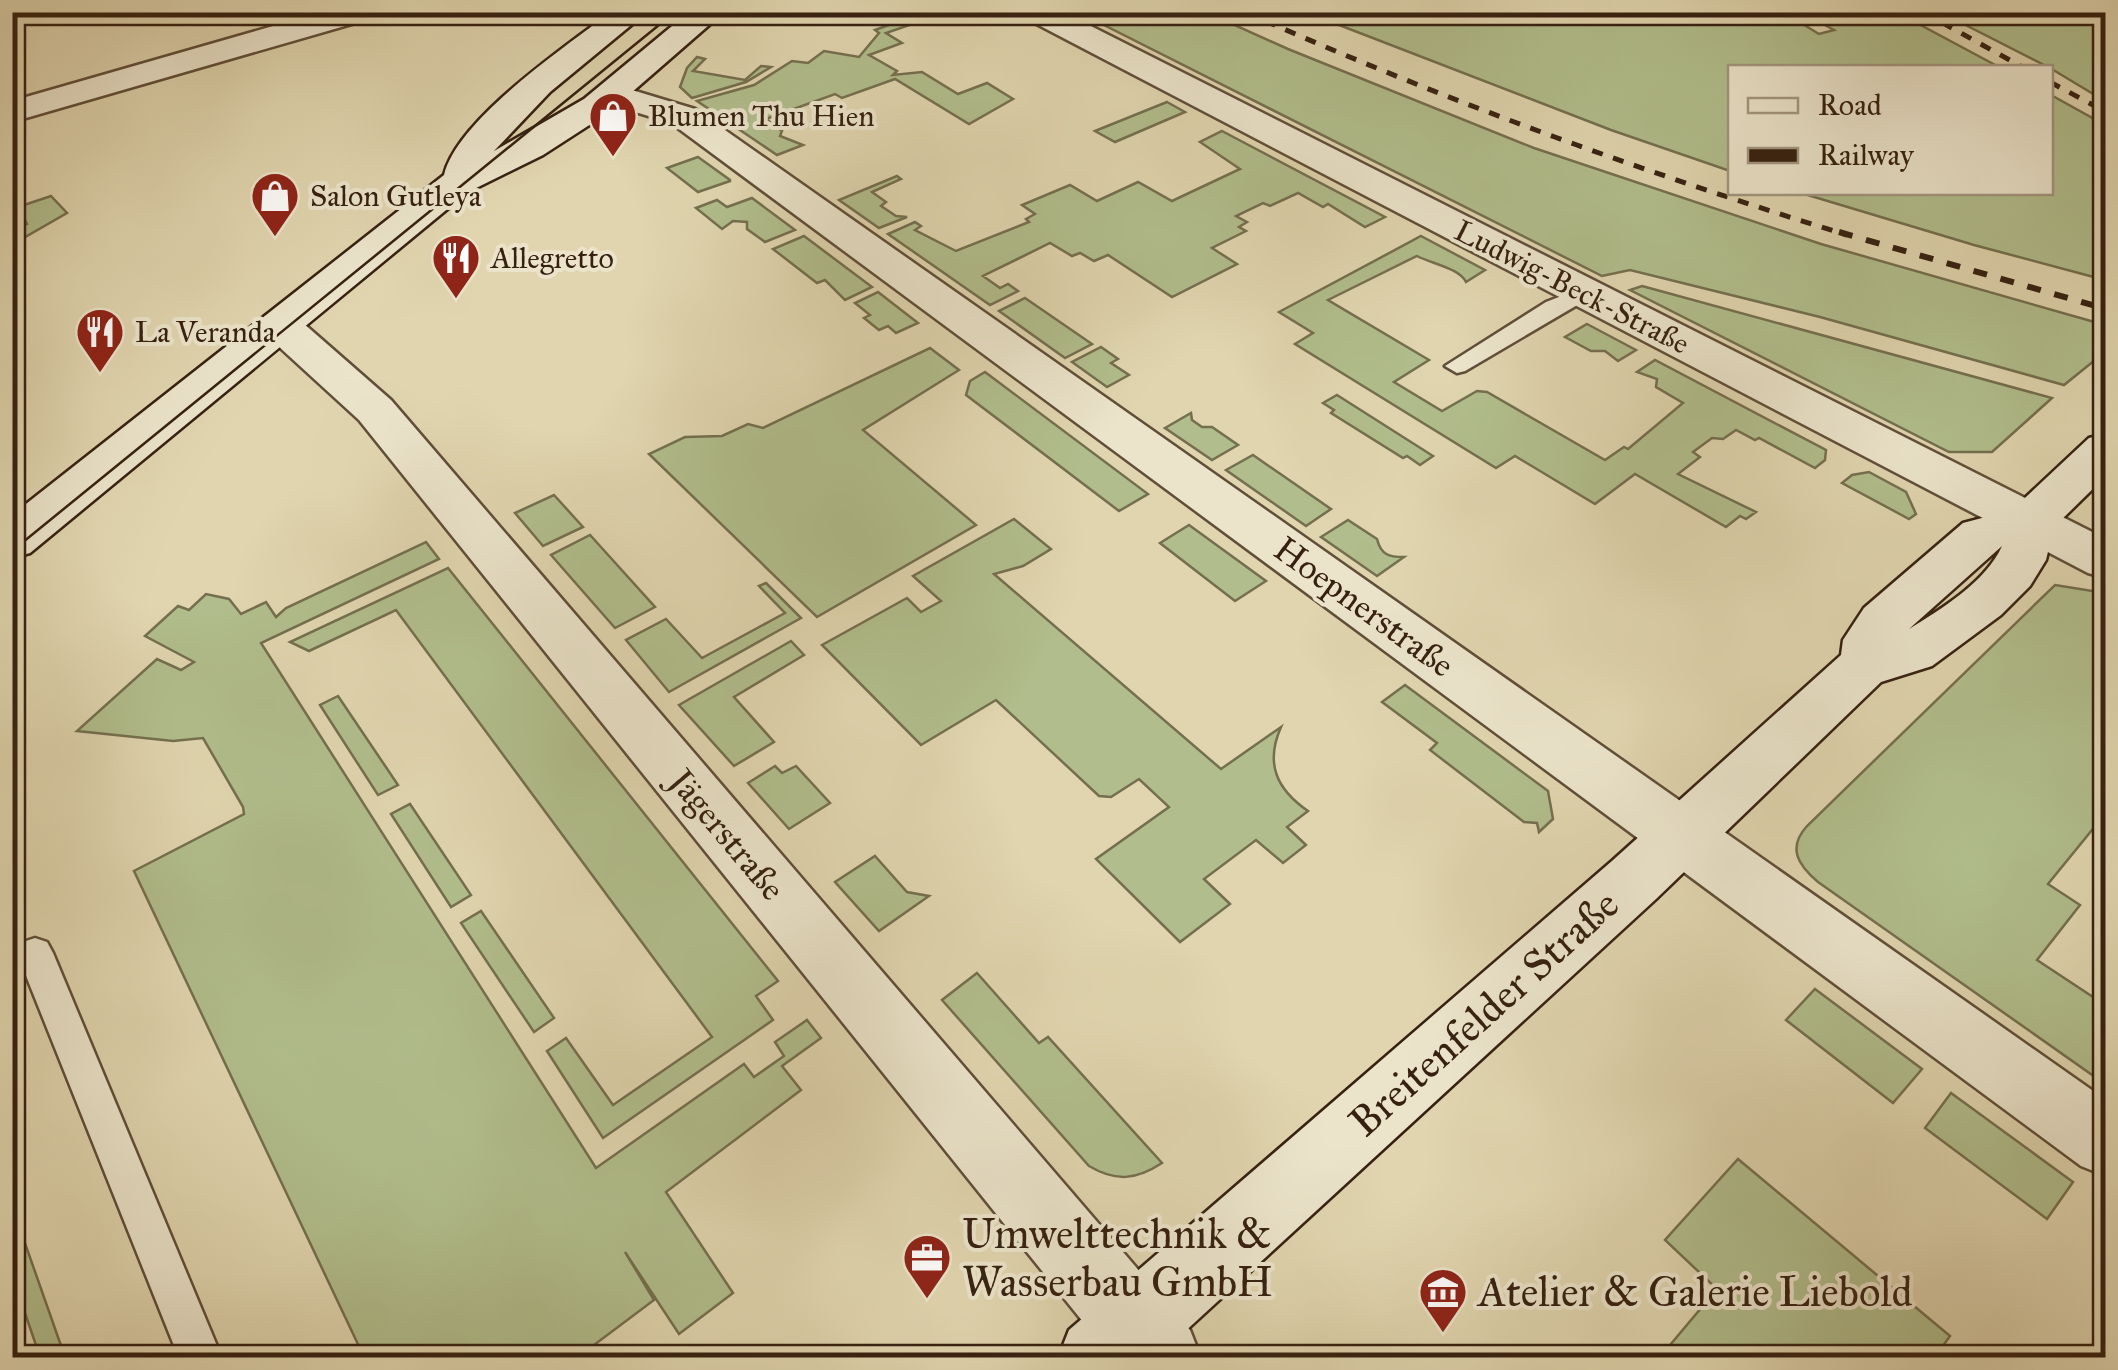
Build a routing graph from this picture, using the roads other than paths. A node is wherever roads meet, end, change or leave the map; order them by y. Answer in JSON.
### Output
{"nodes":[{"id":1,"x":358,"y":12,"type":"edge"},
{"id":2,"x":632,"y":12,"type":"edge"},
{"id":3,"x":709,"y":12,"type":"edge"},
{"id":4,"x":1038,"y":12,"type":"edge"},
{"id":5,"x":612,"y":94,"type":"junction"},
{"id":6,"x":12,"y":112,"type":"edge"},
{"id":7,"x":455,"y":184,"type":"junction"},
{"id":8,"x":1585,"y":294,"type":"junction"},
{"id":9,"x":280,"y":325,"type":"junction"},
{"id":10,"x":1457,"y":366,"type":"dead end"},
{"id":11,"x":2106,"y":449,"type":"edge"},
{"id":12,"x":2030,"y":522,"type":"junction"},
{"id":13,"x":12,"y":541,"type":"edge"},
{"id":14,"x":2106,"y":561,"type":"edge"},
{"id":15,"x":1682,"y":836,"type":"junction"},
{"id":16,"x":35,"y":953,"type":"dead end"},
{"id":17,"x":2106,"y":1142,"type":"edge"},
{"id":18,"x":1130,"y":1347,"type":"edge"},
{"id":19,"x":201,"y":1358,"type":"edge"}],
"edges":[{"from":1,"to":6,"type":"street"},
{"from":2,"to":7,"type":"street"},
{"from":3,"to":5,"type":"street"},
{"from":4,"to":8,"type":"street","name":"Ludwig-Beck-Straße"},
{"from":5,"to":7,"type":"street"},
{"from":5,"to":15,"type":"street","name":"Hoepnerstraße"},
{"from":7,"to":9,"type":"street"},
{"from":8,"to":10,"type":"lane"},
{"from":8,"to":12,"type":"street","name":"Ludwig-Beck-Straße"},
{"from":9,"to":13,"type":"street"},
{"from":9,"to":18,"type":"street","name":"Jägerstraße"},
{"from":11,"to":12,"type":"street","name":"Breitenfelder Straße"},
{"from":12,"to":14,"type":"street","name":"Ludwig-Beck-Straße"},
{"from":12,"to":15,"type":"street","name":"Breitenfelder Straße"},
{"from":15,"to":17,"type":"street","name":"Hoepnerstraße"},
{"from":15,"to":18,"type":"street","name":"Breitenfelder Straße"},
{"from":16,"to":19,"type":"lane"}]}
